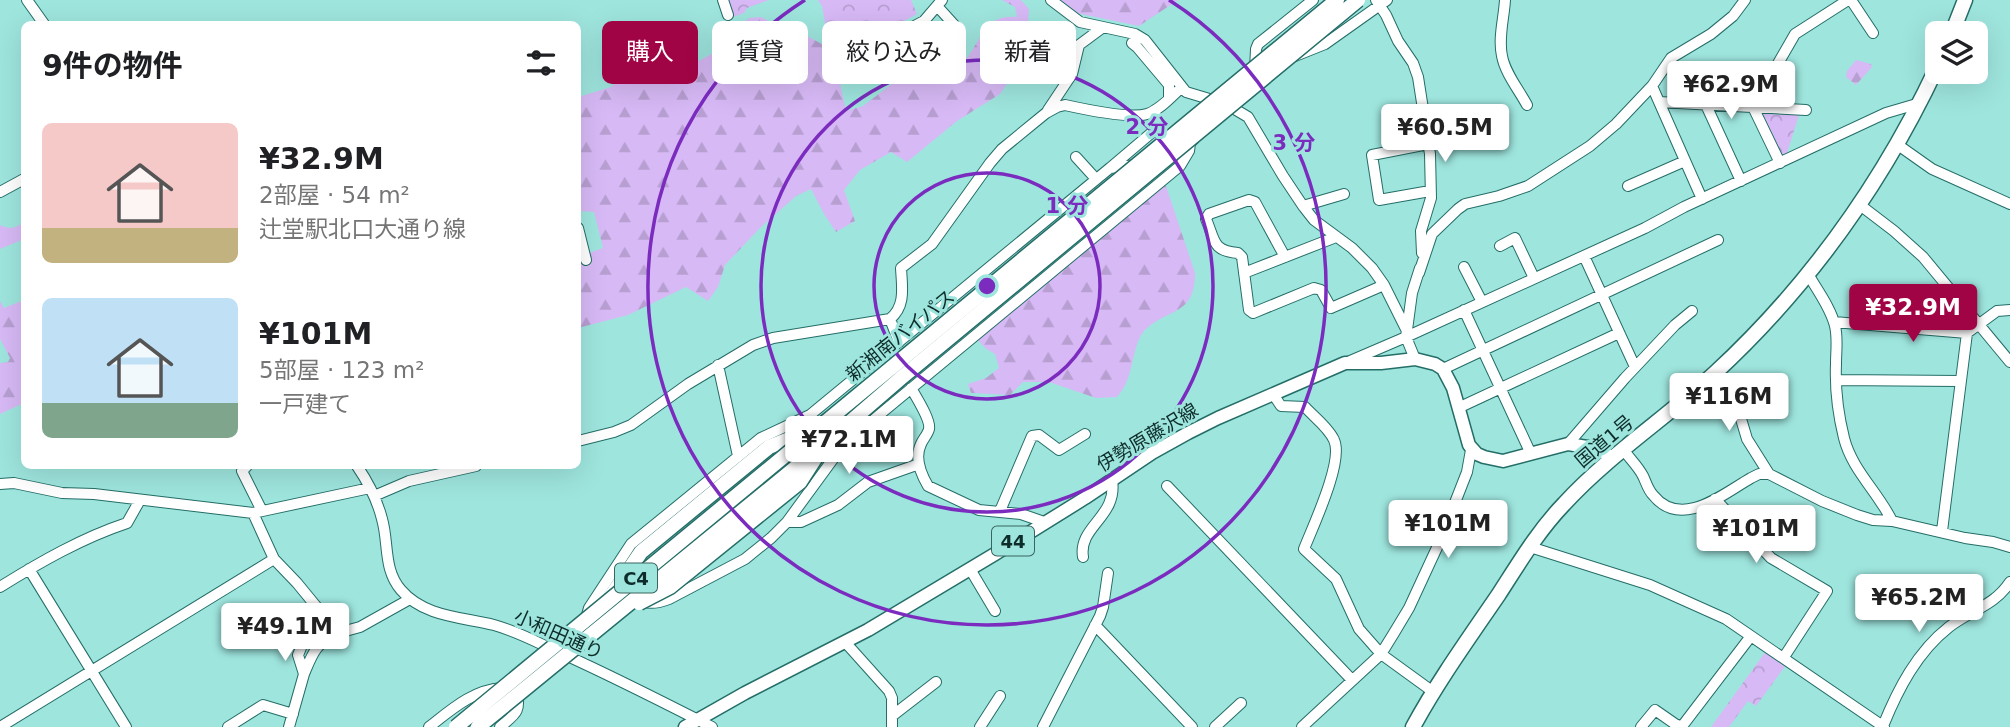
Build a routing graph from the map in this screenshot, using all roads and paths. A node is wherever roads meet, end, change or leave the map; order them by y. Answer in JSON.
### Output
{"nodes":[{"id":1,"x":27,"y":0,"type":"edge"},
{"id":2,"x":723,"y":0,"type":"edge"},
{"id":3,"x":1052,"y":0,"type":"edge"},
{"id":4,"x":1313,"y":0,"type":"edge"},
{"id":5,"x":1338,"y":0,"type":"edge"},
{"id":6,"x":1358,"y":0,"type":"edge"},
{"id":7,"x":1505,"y":0,"type":"edge"},
{"id":8,"x":1745,"y":0,"type":"edge"},
{"id":9,"x":1849,"y":0,"type":"edge"},
{"id":10,"x":1965,"y":0,"type":"edge"},
{"id":11,"x":1381,"y":2,"type":"edge"},
{"id":12,"x":939,"y":3,"type":"edge"},
{"id":13,"x":729,"y":15,"type":"dead end"},
{"id":14,"x":42,"y":21,"type":"edge"},
{"id":15,"x":924,"y":21,"type":"edge"},
{"id":16,"x":952,"y":21,"type":"edge"},
{"id":17,"x":1957,"y":21,"type":"edge"},
{"id":18,"x":1102,"y":28,"type":"junction"},
{"id":19,"x":1873,"y":33,"type":"dead end"},
{"id":20,"x":1132,"y":43,"type":"dead end"},
{"id":21,"x":1929,"y":84,"type":"edge"},
{"id":22,"x":1652,"y":86,"type":"junction"},
{"id":23,"x":1182,"y":88,"type":"junction"},
{"id":24,"x":1169,"y":98,"type":"junction"},
{"id":25,"x":1659,"y":102,"type":"junction"},
{"id":26,"x":1920,"y":103,"type":"junction"},
{"id":27,"x":1527,"y":105,"type":"dead end"},
{"id":28,"x":1706,"y":105,"type":"junction"},
{"id":29,"x":1229,"y":106,"type":"junction"},
{"id":30,"x":1753,"y":107,"type":"junction"},
{"id":31,"x":1155,"y":110,"type":"junction"},
{"id":32,"x":1806,"y":110,"type":"dead end"},
{"id":33,"x":1046,"y":113,"type":"junction"},
{"id":34,"x":1428,"y":144,"type":"junction"},
{"id":35,"x":1898,"y":145,"type":"junction"},
{"id":36,"x":1076,"y":157,"type":"dead end"},
{"id":37,"x":1685,"y":161,"type":"junction"},
{"id":38,"x":1780,"y":163,"type":"junction"},
{"id":39,"x":1145,"y":164,"type":"junction"},
{"id":40,"x":1110,"y":168,"type":"junction"},
{"id":41,"x":1096,"y":179,"type":"junction"},
{"id":42,"x":21,"y":181,"type":"edge"},
{"id":43,"x":1741,"y":181,"type":"junction"},
{"id":44,"x":1158,"y":184,"type":"junction"},
{"id":45,"x":1628,"y":186,"type":"dead end"},
{"id":46,"x":1430,"y":191,"type":"junction"},
{"id":47,"x":0,"y":192,"type":"edge"},
{"id":48,"x":1343,"y":194,"type":"dead end"},
{"id":49,"x":1702,"y":199,"type":"junction"},
{"id":50,"x":2010,"y":204,"type":"edge"},
{"id":51,"x":1860,"y":205,"type":"junction"},
{"id":52,"x":1303,"y":206,"type":"junction"},
{"id":53,"x":1336,"y":237,"type":"junction"},
{"id":54,"x":581,"y":240,"type":"edge"},
{"id":55,"x":1718,"y":240,"type":"dead end"},
{"id":56,"x":1500,"y":246,"type":"dead end"},
{"id":57,"x":1584,"y":256,"type":"junction"},
{"id":58,"x":1285,"y":257,"type":"junction"},
{"id":59,"x":586,"y":260,"type":"dead end"},
{"id":60,"x":1464,"y":267,"type":"dead end"},
{"id":61,"x":1244,"y":273,"type":"junction"},
{"id":62,"x":1419,"y":273,"type":"junction"},
{"id":63,"x":1808,"y":274,"type":"junction"},
{"id":64,"x":1534,"y":278,"type":"junction"},
{"id":65,"x":1384,"y":285,"type":"junction"},
{"id":66,"x":1602,"y":294,"type":"junction"},
{"id":67,"x":1482,"y":302,"type":"junction"},
{"id":68,"x":1464,"y":310,"type":"junction"},
{"id":69,"x":2010,"y":310,"type":"edge"},
{"id":70,"x":1692,"y":311,"type":"dead end"},
{"id":71,"x":890,"y":319,"type":"junction"},
{"id":72,"x":1834,"y":322,"type":"junction"},
{"id":73,"x":1979,"y":323,"type":"junction"},
{"id":74,"x":1406,"y":333,"type":"junction"},
{"id":75,"x":1619,"y":333,"type":"junction"},
{"id":76,"x":1967,"y":333,"type":"junction"},
{"id":77,"x":899,"y":342,"type":"junction"},
{"id":78,"x":1483,"y":350,"type":"junction"},
{"id":79,"x":1415,"y":359,"type":"junction"},
{"id":80,"x":2010,"y":362,"type":"edge"},
{"id":81,"x":1345,"y":363,"type":"junction"},
{"id":82,"x":718,"y":365,"type":"junction"},
{"id":83,"x":1635,"y":367,"type":"junction"},
{"id":84,"x":1443,"y":369,"type":"junction"},
{"id":85,"x":1713,"y":374,"type":"junction"},
{"id":86,"x":1836,"y":380,"type":"junction"},
{"id":87,"x":1961,"y":381,"type":"junction"},
{"id":88,"x":911,"y":388,"type":"junction"},
{"id":89,"x":1500,"y":388,"type":"junction"},
{"id":90,"x":1273,"y":394,"type":"junction"},
{"id":91,"x":1458,"y":408,"type":"junction"},
{"id":92,"x":1085,"y":434,"type":"dead end"},
{"id":93,"x":581,"y":440,"type":"edge"},
{"id":94,"x":1568,"y":444,"type":"junction"},
{"id":95,"x":1471,"y":450,"type":"junction"},
{"id":96,"x":1617,"y":453,"type":"junction"},
{"id":97,"x":1531,"y":454,"type":"junction"},
{"id":98,"x":738,"y":456,"type":"junction"},
{"id":99,"x":919,"y":464,"type":"junction"},
{"id":100,"x":244,"y":469,"type":"edge"},
{"id":101,"x":359,"y":469,"type":"edge"},
{"id":102,"x":462,"y":469,"type":"edge"},
{"id":103,"x":1769,"y":474,"type":"junction"},
{"id":104,"x":1112,"y":480,"type":"junction"},
{"id":105,"x":0,"y":484,"type":"edge"},
{"id":106,"x":1167,"y":486,"type":"dead end"},
{"id":107,"x":372,"y":492,"type":"junction"},
{"id":108,"x":1715,"y":499,"type":"junction"},
{"id":109,"x":140,"y":500,"type":"junction"},
{"id":110,"x":1000,"y":510,"type":"junction"},
{"id":111,"x":257,"y":512,"type":"junction"},
{"id":112,"x":1892,"y":520,"type":"junction"},
{"id":113,"x":787,"y":522,"type":"junction"},
{"id":114,"x":1044,"y":522,"type":"junction"},
{"id":115,"x":1942,"y":531,"type":"junction"},
{"id":116,"x":1530,"y":547,"type":"junction"},
{"id":117,"x":2010,"y":547,"type":"edge"},
{"id":118,"x":1083,"y":557,"type":"dead end"},
{"id":119,"x":274,"y":559,"type":"junction"},
{"id":120,"x":29,"y":569,"type":"junction"},
{"id":121,"x":970,"y":569,"type":"junction"},
{"id":122,"x":1108,"y":573,"type":"dead end"},
{"id":123,"x":2010,"y":582,"type":"edge"},
{"id":124,"x":0,"y":587,"type":"edge"},
{"id":125,"x":410,"y":599,"type":"junction"},
{"id":126,"x":589,"y":608,"type":"junction"},
{"id":127,"x":611,"y":608,"type":"junction"},
{"id":128,"x":318,"y":610,"type":"junction"},
{"id":129,"x":995,"y":611,"type":"dead end"},
{"id":130,"x":601,"y":620,"type":"junction"},
{"id":131,"x":1096,"y":625,"type":"junction"},
{"id":132,"x":338,"y":633,"type":"junction"},
{"id":133,"x":1751,"y":636,"type":"junction"},
{"id":134,"x":845,"y":642,"type":"junction"},
{"id":135,"x":569,"y":643,"type":"junction"},
{"id":136,"x":559,"y":652,"type":"junction"},
{"id":137,"x":1381,"y":654,"type":"junction"},
{"id":138,"x":1784,"y":657,"type":"junction"},
{"id":139,"x":91,"y":670,"type":"junction"},
{"id":140,"x":304,"y":674,"type":"junction"},
{"id":141,"x":1352,"y":680,"type":"junction"},
{"id":142,"x":936,"y":682,"type":"dead end"},
{"id":143,"x":520,"y":683,"type":"junction"},
{"id":144,"x":1433,"y":691,"type":"junction"},
{"id":145,"x":474,"y":696,"type":"junction"},
{"id":146,"x":1000,"y":696,"type":"dead end"},
{"id":147,"x":1241,"y":703,"type":"dead end"},
{"id":148,"x":293,"y":714,"type":"junction"},
{"id":149,"x":892,"y":716,"type":"junction"},
{"id":150,"x":696,"y":719,"type":"junction"},
{"id":151,"x":0,"y":727,"type":"edge"},
{"id":152,"x":126,"y":727,"type":"edge"},
{"id":153,"x":228,"y":727,"type":"edge"},
{"id":154,"x":289,"y":727,"type":"edge"},
{"id":155,"x":429,"y":727,"type":"edge"},
{"id":156,"x":456,"y":727,"type":"edge"},
{"id":157,"x":478,"y":727,"type":"edge"},
{"id":158,"x":492,"y":727,"type":"edge"},
{"id":159,"x":499,"y":727,"type":"edge"},
{"id":160,"x":685,"y":727,"type":"edge"},
{"id":161,"x":712,"y":727,"type":"edge"},
{"id":162,"x":892,"y":727,"type":"edge"},
{"id":163,"x":980,"y":727,"type":"edge"},
{"id":164,"x":1043,"y":727,"type":"edge"},
{"id":165,"x":1192,"y":727,"type":"edge"},
{"id":166,"x":1215,"y":727,"type":"edge"},
{"id":167,"x":1302,"y":727,"type":"edge"},
{"id":168,"x":1413,"y":727,"type":"edge"},
{"id":169,"x":1641,"y":727,"type":"edge"},
{"id":170,"x":1883,"y":727,"type":"edge"}],
"edges":[{"from":1,"to":14,"type":"street"},
{"from":2,"to":13,"type":"street"},
{"from":3,"to":18,"type":"street"},
{"from":4,"to":29,"type":"street"},
{"from":5,"to":127,"type":"highway","name":"新湘南バイパス","number":"C4","bridge":true},
{"from":6,"to":127,"type":"highway","name":"新湘南バイパス","bridge":true},
{"from":7,"to":27,"type":"street"},
{"from":8,"to":22,"type":"street"},
{"from":9,"to":19,"type":"street"},
{"from":9,"to":30,"type":"street"},
{"from":10,"to":17,"type":"highway"},
{"from":11,"to":29,"type":"street"},
{"from":11,"to":34,"type":"street"},
{"from":12,"to":15,"type":"street"},
{"from":12,"to":16,"type":"street"},
{"from":18,"to":23,"type":"street"},
{"from":18,"to":33,"type":"street"},
{"from":20,"to":24,"type":"street"},
{"from":21,"to":26,"type":"highway","name":"国道1号"},
{"from":22,"to":25,"type":"street"},
{"from":22,"to":62,"type":"street"},
{"from":23,"to":24,"type":"street"},
{"from":23,"to":29,"type":"street"},
{"from":24,"to":31,"type":"street"},
{"from":25,"to":28,"type":"street"},
{"from":25,"to":37,"type":"street"},
{"from":26,"to":35,"type":"highway","name":"国道1号"},
{"from":26,"to":38,"type":"street"},
{"from":28,"to":30,"type":"street"},
{"from":28,"to":43,"type":"street"},
{"from":29,"to":39,"type":"street"},
{"from":29,"to":44,"type":"street"},
{"from":29,"to":52,"type":"street"},
{"from":30,"to":32,"type":"street"},
{"from":30,"to":38,"type":"street"},
{"from":31,"to":33,"type":"street"},
{"from":31,"to":40,"type":"street"},
{"from":33,"to":71,"type":"street"},
{"from":34,"to":46,"type":"street"},
{"from":34,"to":46,"type":"street"},
{"from":35,"to":50,"type":"street"},
{"from":35,"to":51,"type":"highway","name":"国道1号"},
{"from":36,"to":41,"type":"street"},
{"from":37,"to":45,"type":"street"},
{"from":37,"to":49,"type":"street"},
{"from":38,"to":43,"type":"street"},
{"from":39,"to":40,"type":"street"},
{"from":39,"to":44,"type":"street"},
{"from":40,"to":41,"type":"street"},
{"from":41,"to":77,"type":"street"},
{"from":42,"to":47,"type":"street"},
{"from":43,"to":49,"type":"street"},
{"from":44,"to":88,"type":"street"},
{"from":46,"to":62,"type":"street"},
{"from":48,"to":52,"type":"street"},
{"from":49,"to":57,"type":"street"},
{"from":51,"to":63,"type":"highway","name":"国道1号"},
{"from":51,"to":73,"type":"street"},
{"from":52,"to":53,"type":"street"},
{"from":53,"to":58,"type":"street"},
{"from":53,"to":65,"type":"street"},
{"from":54,"to":59,"type":"street"},
{"from":55,"to":66,"type":"street"},
{"from":56,"to":64,"type":"street"},
{"from":57,"to":64,"type":"street"},
{"from":57,"to":66,"type":"street"},
{"from":58,"to":61,"type":"street"},
{"from":58,"to":61,"type":"street"},
{"from":60,"to":67,"type":"street"},
{"from":61,"to":65,"type":"street"},
{"from":62,"to":74,"type":"street"},
{"from":63,"to":72,"type":"street"},
{"from":63,"to":85,"type":"highway","name":"国道1号"},
{"from":64,"to":67,"type":"street"},
{"from":65,"to":74,"type":"street"},
{"from":66,"to":75,"type":"street"},
{"from":66,"to":78,"type":"street"},
{"from":67,"to":68,"type":"street"},
{"from":68,"to":74,"type":"street"},
{"from":68,"to":78,"type":"street"},
{"from":69,"to":73,"type":"street"},
{"from":70,"to":83,"type":"street"},
{"from":71,"to":77,"type":"street"},
{"from":71,"to":82,"type":"street"},
{"from":72,"to":76,"type":"street"},
{"from":72,"to":86,"type":"street"},
{"from":73,"to":76,"type":"street"},
{"from":73,"to":80,"type":"street"},
{"from":74,"to":79,"type":"street"},
{"from":74,"to":81,"type":"street"},
{"from":75,"to":83,"type":"street"},
{"from":75,"to":89,"type":"street"},
{"from":76,"to":87,"type":"street"},
{"from":77,"to":98,"type":"street"},
{"from":78,"to":84,"type":"street"},
{"from":78,"to":89,"type":"street"},
{"from":79,"to":81,"type":"main road","name":"伊勢原藤沢線","number":"44"},
{"from":79,"to":84,"type":"main road","name":"伊勢原藤沢線","number":"44"},
{"from":81,"to":90,"type":"main road","name":"伊勢原藤沢線","number":"44"},
{"from":82,"to":93,"type":"street"},
{"from":82,"to":98,"type":"street"},
{"from":83,"to":94,"type":"street"},
{"from":84,"to":91,"type":"main road"},
{"from":85,"to":96,"type":"highway","name":"国道1号"},
{"from":85,"to":103,"type":"street"},
{"from":86,"to":87,"type":"street"},
{"from":86,"to":112,"type":"street"},
{"from":87,"to":115,"type":"street"},
{"from":88,"to":99,"type":"street"},
{"from":88,"to":113,"type":"street"},
{"from":89,"to":91,"type":"street"},
{"from":89,"to":97,"type":"street"},
{"from":90,"to":104,"type":"main road","name":"伊勢原藤沢線","number":"44"},
{"from":90,"to":137,"type":"street"},
{"from":91,"to":95,"type":"main road"},
{"from":92,"to":110,"type":"street"},
{"from":94,"to":96,"type":"main road"},
{"from":94,"to":97,"type":"main road"},
{"from":95,"to":97,"type":"main road"},
{"from":95,"to":137,"type":"street"},
{"from":96,"to":108,"type":"street"},
{"from":96,"to":116,"type":"highway","name":"国道1号"},
{"from":98,"to":126,"type":"street"},
{"from":99,"to":110,"type":"street"},
{"from":99,"to":113,"type":"street"},
{"from":100,"to":111,"type":"street"},
{"from":101,"to":107,"type":"street"},
{"from":102,"to":107,"type":"street"},
{"from":103,"to":108,"type":"street"},
{"from":103,"to":112,"type":"street"},
{"from":104,"to":114,"type":"main road","name":"伊勢原藤沢線","number":"44"},
{"from":104,"to":118,"type":"street"},
{"from":105,"to":109,"type":"street"},
{"from":106,"to":141,"type":"street"},
{"from":107,"to":111,"type":"street"},
{"from":107,"to":125,"type":"street"},
{"from":108,"to":138,"type":"street"},
{"from":109,"to":111,"type":"street"},
{"from":109,"to":120,"type":"street"},
{"from":110,"to":114,"type":"street"},
{"from":111,"to":119,"type":"street"},
{"from":112,"to":115,"type":"street"},
{"from":113,"to":130,"type":"street"},
{"from":114,"to":121,"type":"main road","name":"伊勢原藤沢線","number":"44"},
{"from":115,"to":117,"type":"street"},
{"from":116,"to":133,"type":"street"},
{"from":116,"to":144,"type":"highway","name":"国道1号"},
{"from":119,"to":128,"type":"street"},
{"from":119,"to":139,"type":"street"},
{"from":120,"to":124,"type":"street"},
{"from":120,"to":139,"type":"street"},
{"from":121,"to":129,"type":"street"},
{"from":121,"to":134,"type":"main road","name":"伊勢原藤沢線","number":"44"},
{"from":122,"to":131,"type":"street"},
{"from":123,"to":170,"type":"street"},
{"from":125,"to":132,"type":"street"},
{"from":125,"to":136,"type":"street","name":"小和田通り"},
{"from":126,"to":130,"type":"street"},
{"from":126,"to":135,"type":"street"},
{"from":127,"to":156,"type":"highway","name":"新湘南バイパス","number":"C4","bridge":true},
{"from":127,"to":157,"type":"highway","name":"新湘南バイパス","number":"C4","bridge":true},
{"from":128,"to":132,"type":"street"},
{"from":128,"to":140,"type":"street"},
{"from":130,"to":135,"type":"street"},
{"from":131,"to":164,"type":"street"},
{"from":131,"to":165,"type":"street"},
{"from":132,"to":140,"type":"street"},
{"from":133,"to":138,"type":"street"},
{"from":133,"to":169,"type":"street"},
{"from":134,"to":149,"type":"street"},
{"from":134,"to":150,"type":"main road","name":"伊勢原藤沢線","number":"44"},
{"from":135,"to":136,"type":"street"},
{"from":136,"to":143,"type":"street"},
{"from":136,"to":150,"type":"street","name":"小和田通り"},
{"from":137,"to":141,"type":"street"},
{"from":137,"to":144,"type":"street"},
{"from":138,"to":170,"type":"street"},
{"from":139,"to":151,"type":"street"},
{"from":139,"to":152,"type":"street"},
{"from":140,"to":148,"type":"street"},
{"from":141,"to":167,"type":"street"},
{"from":142,"to":149,"type":"street"},
{"from":143,"to":145,"type":"street"},
{"from":143,"to":159,"type":"street"},
{"from":144,"to":168,"type":"highway","name":"国道1号"},
{"from":145,"to":155,"type":"street"},
{"from":145,"to":158,"type":"street"},
{"from":146,"to":163,"type":"street"},
{"from":147,"to":166,"type":"street"},
{"from":148,"to":153,"type":"street"},
{"from":148,"to":154,"type":"street"},
{"from":149,"to":162,"type":"street"},
{"from":150,"to":160,"type":"main road","name":"伊勢原藤沢線","number":"44"},
{"from":150,"to":161,"type":"street","name":"小和田通り"}]}
